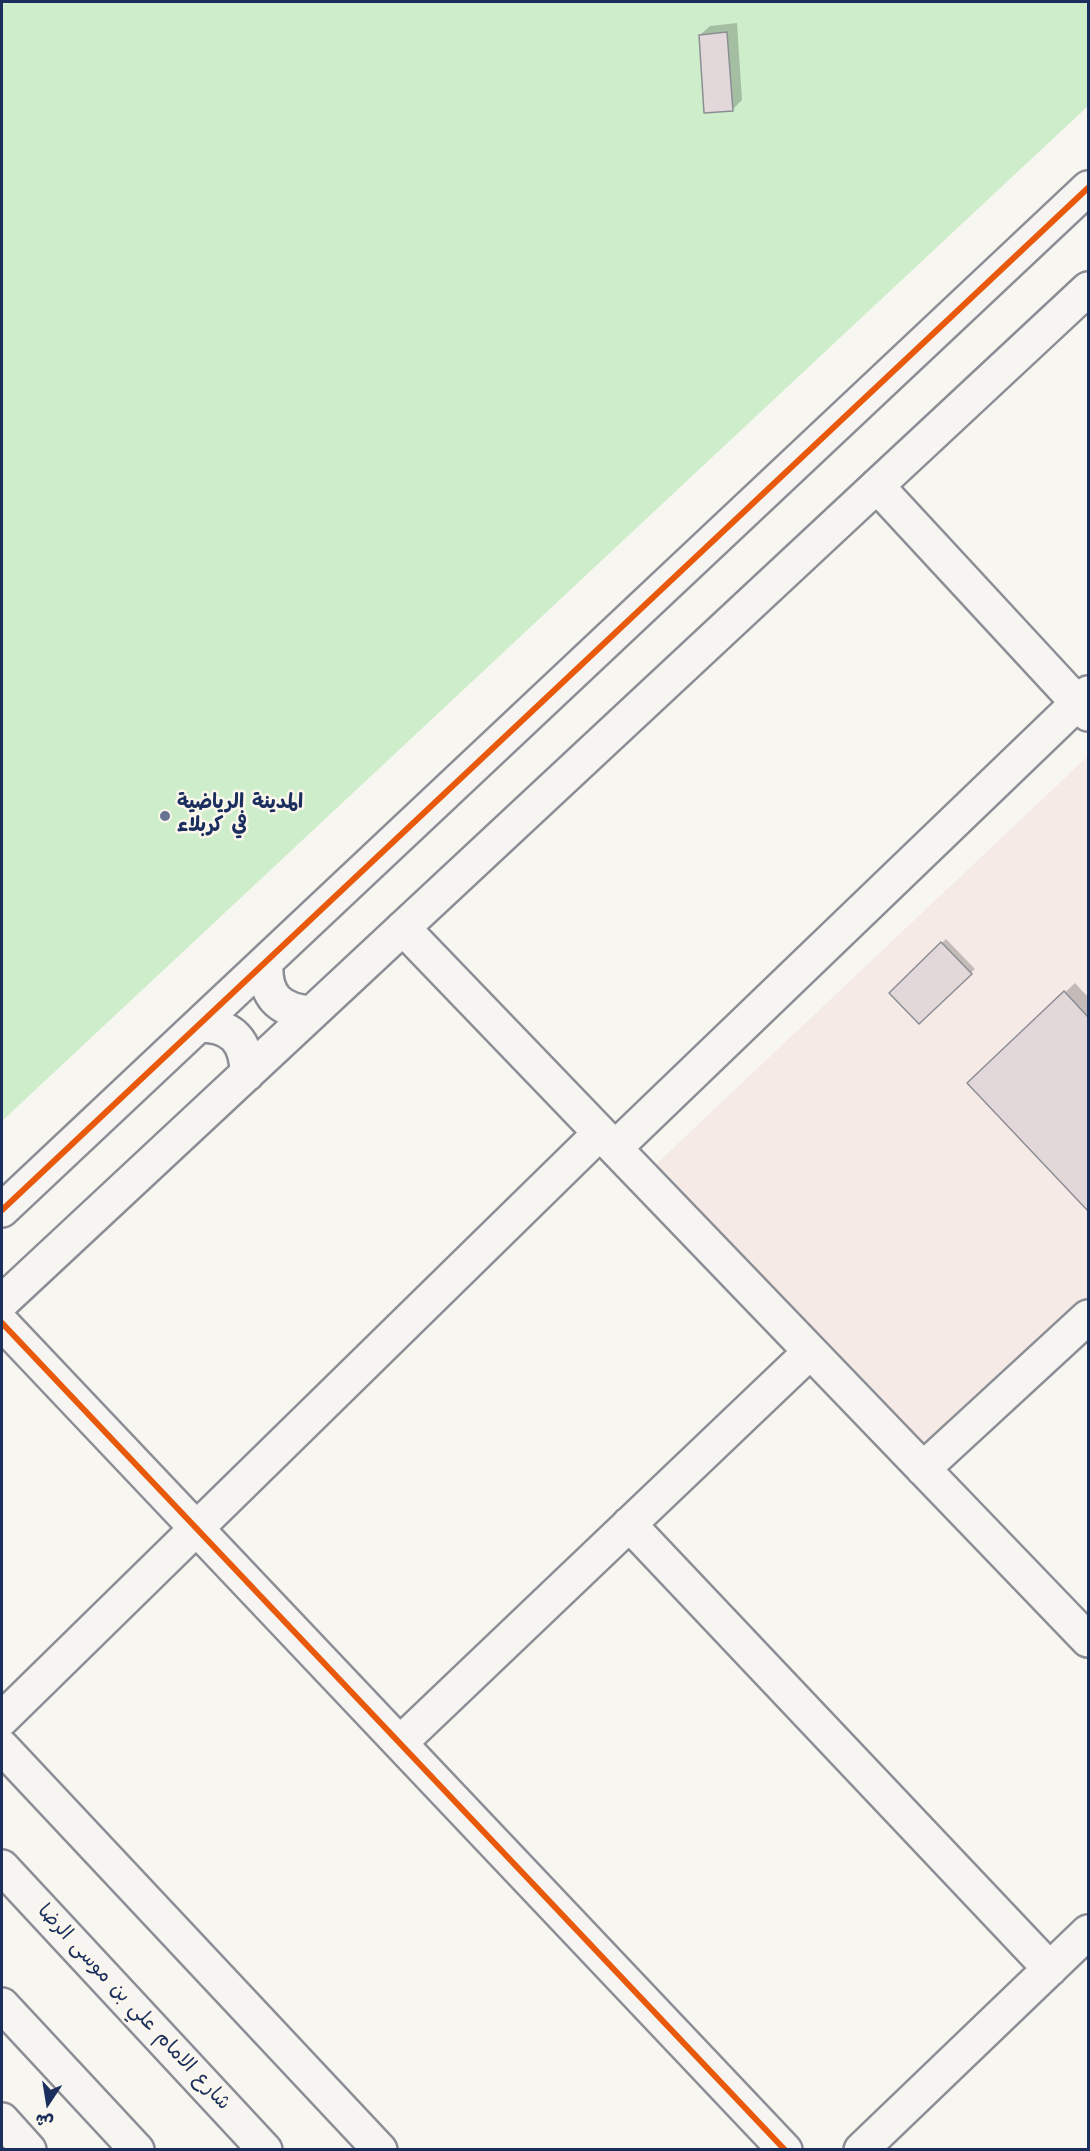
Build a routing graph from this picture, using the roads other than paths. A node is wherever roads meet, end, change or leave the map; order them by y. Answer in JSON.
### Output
{"nodes":[{"id":1,"x":1089,"y":188,"type":"edge"},
{"id":2,"x":1089,"y":289,"type":"edge"},
{"id":3,"x":877,"y":486,"type":"junction"},
{"id":4,"x":1085,"y":703,"type":"edge"},
{"id":5,"x":403,"y":928,"type":"junction"},
{"id":6,"x":266,"y":962,"type":"junction"},
{"id":7,"x":312,"y":1013,"type":"junction"},
{"id":8,"x":199,"y":1025,"type":"junction"},
{"id":9,"x":247,"y":1074,"type":"junction"},
{"id":10,"x":607,"y":1141,"type":"junction"},
{"id":11,"x":2,"y":1210,"type":"edge"},
{"id":12,"x":2,"y":1302,"type":"edge"},
{"id":13,"x":1089,"y":1317,"type":"edge"},
{"id":14,"x":2,"y":1323,"type":"edge"},
{"id":15,"x":810,"y":1352,"type":"junction"},
{"id":16,"x":923,"y":1469,"type":"junction"},
{"id":17,"x":629,"y":1524,"type":"junction"},
{"id":18,"x":196,"y":1528,"type":"junction"},
{"id":19,"x":1089,"y":1640,"type":"edge"},
{"id":20,"x":2,"y":1719,"type":"edge"},
{"id":21,"x":400,"y":1743,"type":"junction"},
{"id":22,"x":2,"y":1747,"type":"edge"},
{"id":23,"x":2,"y":1867,"type":"edge"},
{"id":24,"x":1089,"y":1932,"type":"edge"},
{"id":25,"x":1050,"y":1969,"type":"junction"},
{"id":26,"x":2,"y":2005,"type":"edge"},
{"id":27,"x":2,"y":2120,"type":"edge"},
{"id":28,"x":29,"y":2150,"type":"edge"},
{"id":29,"x":137,"y":2150,"type":"edge"},
{"id":30,"x":266,"y":2150,"type":"edge"},
{"id":31,"x":380,"y":2150,"type":"edge"},
{"id":32,"x":785,"y":2150,"type":"edge"},
{"id":33,"x":861,"y":2150,"type":"edge"}],
"edges":[{"from":1,"to":6,"type":"street"},
{"from":2,"to":3,"type":"street"},
{"from":3,"to":4,"type":"street"},
{"from":3,"to":5,"type":"street"},
{"from":4,"to":10,"type":"street"},
{"from":5,"to":7,"type":"street"},
{"from":5,"to":10,"type":"street"},
{"from":6,"to":7,"type":"street"},
{"from":6,"to":8,"type":"street"},
{"from":7,"to":9,"type":"street"},
{"from":8,"to":9,"type":"street"},
{"from":8,"to":11,"type":"street"},
{"from":9,"to":12,"type":"street"},
{"from":10,"to":15,"type":"street"},
{"from":10,"to":18,"type":"street"},
{"from":13,"to":16,"type":"street"},
{"from":14,"to":18,"type":"street"},
{"from":15,"to":16,"type":"street"},
{"from":15,"to":17,"type":"street"},
{"from":16,"to":19,"type":"street"},
{"from":17,"to":21,"type":"street"},
{"from":17,"to":25,"type":"street"},
{"from":18,"to":20,"type":"street"},
{"from":18,"to":21,"type":"street"},
{"from":21,"to":32,"type":"street"},
{"from":22,"to":31,"type":"street"},
{"from":23,"to":30,"type":"street","name":"شارع الامام علي بن موسى الرضا"},
{"from":24,"to":25,"type":"street"},
{"from":25,"to":33,"type":"street"},
{"from":26,"to":29,"type":"street"},
{"from":27,"to":28,"type":"street"}]}
